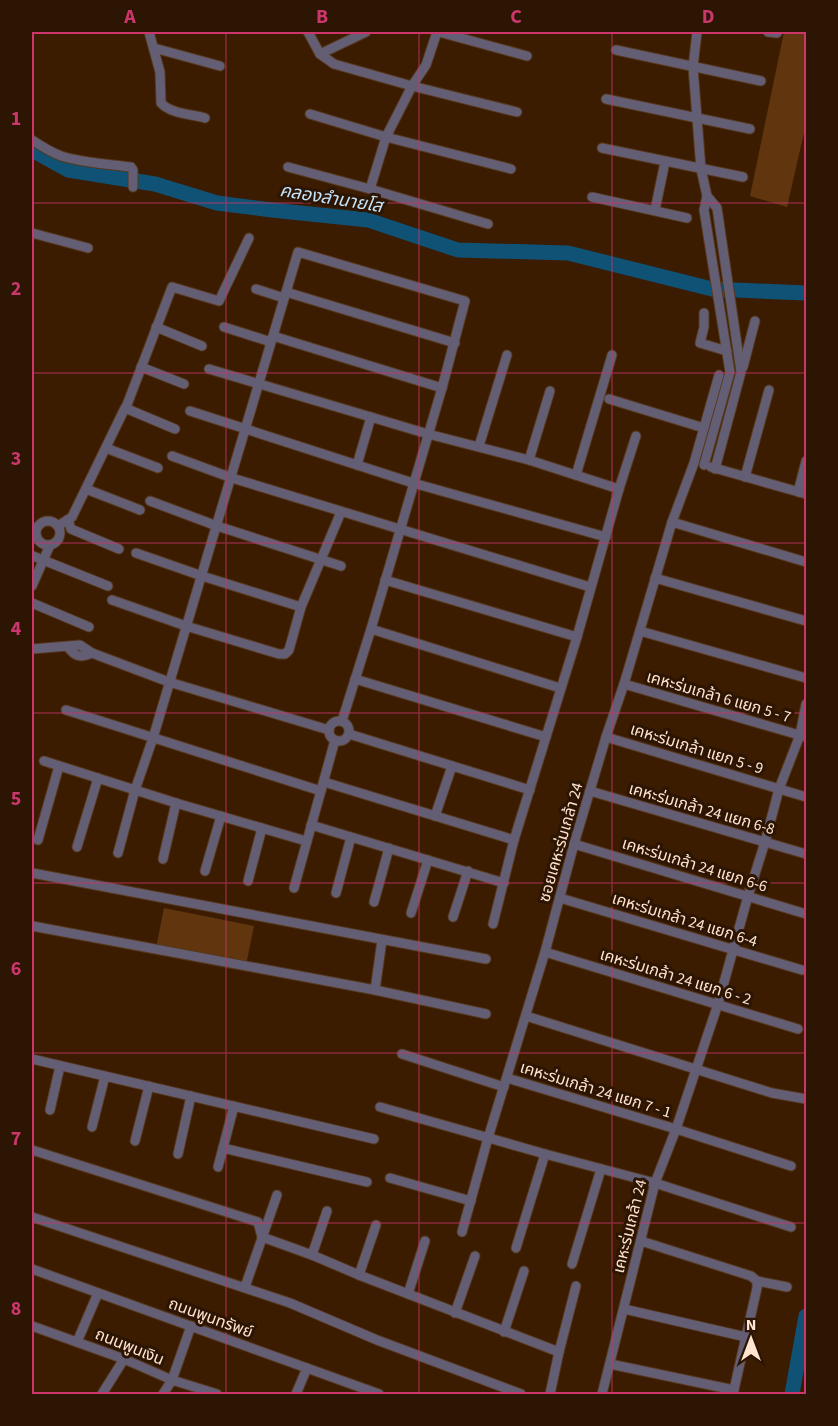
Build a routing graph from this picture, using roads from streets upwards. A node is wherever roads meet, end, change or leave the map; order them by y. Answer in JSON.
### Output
{"nodes":[{"id":1,"x":149,"y":32,"type":"edge"},
{"id":2,"x":308,"y":32,"type":"edge"},
{"id":3,"x":366,"y":32,"type":"edge"},
{"id":4,"x":438,"y":32,"type":"edge"},
{"id":5,"x":697,"y":32,"type":"edge"},
{"id":6,"x":154,"y":48,"type":"junction"},
{"id":7,"x":616,"y":50,"type":"dead end"},
{"id":8,"x":320,"y":54,"type":"junction"},
{"id":9,"x":527,"y":56,"type":"dead end"},
{"id":10,"x":220,"y":66,"type":"dead end"},
{"id":11,"x":693,"y":67,"type":"junction"},
{"id":12,"x":761,"y":81,"type":"dead end"},
{"id":13,"x":412,"y":86,"type":"junction"},
{"id":14,"x":606,"y":99,"type":"dead end"},
{"id":15,"x":517,"y":112,"type":"dead end"},
{"id":16,"x":309,"y":114,"type":"dead end"},
{"id":17,"x":205,"y":118,"type":"dead end"},
{"id":18,"x":696,"y":118,"type":"junction"},
{"id":19,"x":750,"y":129,"type":"dead end"},
{"id":20,"x":386,"y":137,"type":"junction"},
{"id":21,"x":32,"y":140,"type":"edge"},
{"id":22,"x":602,"y":148,"type":"dead end"},
{"id":23,"x":665,"y":162,"type":"junction"},
{"id":24,"x":288,"y":167,"type":"dead end"},
{"id":25,"x":511,"y":169,"type":"dead end"},
{"id":26,"x":701,"y":169,"type":"junction"},
{"id":27,"x":743,"y":177,"type":"dead end"},
{"id":28,"x":133,"y":186,"type":"dead end"},
{"id":29,"x":370,"y":189,"type":"junction"},
{"id":30,"x":707,"y":196,"type":"junction"},
{"id":31,"x":592,"y":197,"type":"dead end"},
{"id":32,"x":655,"y":210,"type":"junction"},
{"id":33,"x":687,"y":218,"type":"dead end"},
{"id":34,"x":488,"y":224,"type":"dead end"},
{"id":35,"x":32,"y":233,"type":"edge"},
{"id":36,"x":249,"y":238,"type":"dead end"},
{"id":37,"x":88,"y":248,"type":"dead end"},
{"id":38,"x":256,"y":289,"type":"dead end"},
{"id":39,"x":285,"y":295,"type":"junction"},
{"id":40,"x":704,"y":313,"type":"dead end"},
{"id":41,"x":755,"y":321,"type":"dead end"},
{"id":42,"x":156,"y":327,"type":"junction"},
{"id":43,"x":224,"y":327,"type":"dead end"},
{"id":44,"x":272,"y":339,"type":"junction"},
{"id":45,"x":454,"y":343,"type":"junction"},
{"id":46,"x":202,"y":346,"type":"dead end"},
{"id":47,"x":507,"y":355,"type":"dead end"},
{"id":48,"x":612,"y":355,"type":"dead end"},
{"id":49,"x":727,"y":356,"type":"junction"},
{"id":50,"x":739,"y":359,"type":"junction"},
{"id":51,"x":141,"y":367,"type":"junction"},
{"id":52,"x":209,"y":369,"type":"dead end"},
{"id":53,"x":741,"y":372,"type":"junction"},
{"id":54,"x":719,"y":375,"type":"dead end"},
{"id":55,"x":184,"y":384,"type":"dead end"},
{"id":56,"x":258,"y":384,"type":"junction"},
{"id":57,"x":442,"y":388,"type":"junction"},
{"id":58,"x":550,"y":390,"type":"dead end"},
{"id":59,"x":769,"y":390,"type":"dead end"},
{"id":60,"x":609,"y":399,"type":"dead end"},
{"id":61,"x":125,"y":410,"type":"junction"},
{"id":62,"x":190,"y":411,"type":"dead end"},
{"id":63,"x":371,"y":417,"type":"junction"},
{"id":64,"x":704,"y":428,"type":"junction"},
{"id":65,"x":175,"y":429,"type":"dead end"},
{"id":66,"x":246,"y":429,"type":"junction"},
{"id":67,"x":428,"y":434,"type":"junction"},
{"id":68,"x":636,"y":436,"type":"dead end"},
{"id":69,"x":479,"y":447,"type":"junction"},
{"id":70,"x":106,"y":448,"type":"junction"},
{"id":71,"x":172,"y":456,"type":"dead end"},
{"id":72,"x":529,"y":460,"type":"junction"},
{"id":73,"x":807,"y":461,"type":"edge"},
{"id":74,"x":699,"y":464,"type":"junction"},
{"id":75,"x":357,"y":465,"type":"junction"},
{"id":76,"x":158,"y":468,"type":"dead end"},
{"id":77,"x":715,"y":469,"type":"junction"},
{"id":78,"x":576,"y":476,"type":"junction"},
{"id":79,"x":746,"y":477,"type":"junction"},
{"id":80,"x":232,"y":478,"type":"junction"},
{"id":81,"x":413,"y":483,"type":"junction"},
{"id":82,"x":86,"y":489,"type":"junction"},
{"id":83,"x":619,"y":489,"type":"junction"},
{"id":84,"x":802,"y":493,"type":"edge"},
{"id":85,"x":150,"y":501,"type":"dead end"},
{"id":86,"x":140,"y":510,"type":"dead end"},
{"id":87,"x":342,"y":512,"type":"junction"},
{"id":88,"x":68,"y":520,"type":"junction"},
{"id":89,"x":672,"y":522,"type":"junction"},
{"id":90,"x":57,"y":526,"type":"junction"},
{"id":91,"x":217,"y":526,"type":"junction"},
{"id":92,"x":400,"y":530,"type":"junction"},
{"id":93,"x":606,"y":537,"type":"junction"},
{"id":94,"x":40,"y":542,"type":"junction"},
{"id":95,"x":50,"y":545,"type":"junction"},
{"id":96,"x":119,"y":549,"type":"dead end"},
{"id":97,"x":136,"y":553,"type":"dead end"},
{"id":98,"x":32,"y":557,"type":"edge"},
{"id":99,"x":43,"y":560,"type":"junction"},
{"id":100,"x":321,"y":560,"type":"junction"},
{"id":101,"x":807,"y":562,"type":"edge"},
{"id":102,"x":341,"y":566,"type":"dead end"},
{"id":103,"x":202,"y":576,"type":"junction"},
{"id":104,"x":655,"y":578,"type":"junction"},
{"id":105,"x":385,"y":580,"type":"junction"},
{"id":106,"x":32,"y":586,"type":"edge"},
{"id":107,"x":108,"y":586,"type":"dead end"},
{"id":108,"x":590,"y":587,"type":"junction"},
{"id":109,"x":111,"y":600,"type":"dead end"},
{"id":110,"x":32,"y":603,"type":"edge"},
{"id":111,"x":301,"y":607,"type":"junction"},
{"id":112,"x":807,"y":621,"type":"edge"},
{"id":113,"x":186,"y":626,"type":"junction"},
{"id":114,"x":89,"y":627,"type":"dead end"},
{"id":115,"x":371,"y":629,"type":"junction"},
{"id":116,"x":640,"y":631,"type":"junction"},
{"id":117,"x":577,"y":637,"type":"junction"},
{"id":118,"x":68,"y":647,"type":"junction"},
{"id":119,"x":32,"y":649,"type":"edge"},
{"id":120,"x":92,"y":652,"type":"junction"},
{"id":121,"x":807,"y":678,"type":"edge"},
{"id":122,"x":355,"y":679,"type":"junction"},
{"id":123,"x":169,"y":682,"type":"junction"},
{"id":124,"x":624,"y":684,"type":"junction"},
{"id":125,"x":560,"y":688,"type":"junction"},
{"id":126,"x":807,"y":704,"type":"edge"},
{"id":127,"x":66,"y":710,"type":"dead end"},
{"id":128,"x":342,"y":721,"type":"junction"},
{"id":129,"x":329,"y":730,"type":"junction"},
{"id":130,"x":349,"y":734,"type":"junction"},
{"id":131,"x":803,"y":736,"type":"edge"},
{"id":132,"x":546,"y":737,"type":"junction"},
{"id":133,"x":606,"y":737,"type":"junction"},
{"id":134,"x":153,"y":738,"type":"junction"},
{"id":135,"x":335,"y":740,"type":"junction"},
{"id":136,"x":44,"y":761,"type":"dead end"},
{"id":137,"x":59,"y":766,"type":"junction"},
{"id":138,"x":452,"y":766,"type":"junction"},
{"id":139,"x":98,"y":778,"type":"junction"},
{"id":140,"x":322,"y":786,"type":"junction"},
{"id":141,"x":779,"y":789,"type":"junction"},
{"id":142,"x":135,"y":790,"type":"junction"},
{"id":143,"x":530,"y":790,"type":"junction"},
{"id":144,"x":590,"y":791,"type":"junction"},
{"id":145,"x":807,"y":797,"type":"edge"},
{"id":146,"x":176,"y":803,"type":"junction"},
{"id":147,"x":221,"y":816,"type":"junction"},
{"id":148,"x":435,"y":816,"type":"junction"},
{"id":149,"x":311,"y":825,"type":"junction"},
{"id":150,"x":262,"y":828,"type":"junction"},
{"id":151,"x":351,"y":837,"type":"junction"},
{"id":152,"x":38,"y":840,"type":"dead end"},
{"id":153,"x":514,"y":840,"type":"junction"},
{"id":154,"x":306,"y":841,"type":"junction"},
{"id":155,"x":765,"y":842,"type":"junction"},
{"id":156,"x":574,"y":844,"type":"junction"},
{"id":157,"x":77,"y":847,"type":"dead end"},
{"id":158,"x":389,"y":848,"type":"junction"},
{"id":159,"x":118,"y":853,"type":"dead end"},
{"id":160,"x":807,"y":854,"type":"edge"},
{"id":161,"x":163,"y":859,"type":"dead end"},
{"id":162,"x":428,"y":860,"type":"junction"},
{"id":163,"x":205,"y":871,"type":"dead end"},
{"id":164,"x":468,"y":871,"type":"junction"},
{"id":165,"x":32,"y":873,"type":"edge"},
{"id":166,"x":248,"y":880,"type":"dead end"},
{"id":167,"x":504,"y":883,"type":"junction"},
{"id":168,"x":294,"y":888,"type":"dead end"},
{"id":169,"x":336,"y":893,"type":"dead end"},
{"id":170,"x":748,"y":896,"type":"junction"},
{"id":171,"x":560,"y":897,"type":"junction"},
{"id":172,"x":374,"y":902,"type":"dead end"},
{"id":173,"x":411,"y":913,"type":"dead end"},
{"id":174,"x":807,"y":914,"type":"edge"},
{"id":175,"x":453,"y":917,"type":"dead end"},
{"id":176,"x":493,"y":924,"type":"dead end"},
{"id":177,"x":32,"y":926,"type":"edge"},
{"id":178,"x":382,"y":940,"type":"junction"},
{"id":179,"x":734,"y":950,"type":"junction"},
{"id":180,"x":545,"y":952,"type":"junction"},
{"id":181,"x":486,"y":959,"type":"dead end"},
{"id":182,"x":802,"y":970,"type":"dead end"},
{"id":183,"x":375,"y":990,"type":"junction"},
{"id":184,"x":718,"y":1004,"type":"junction"},
{"id":185,"x":486,"y":1014,"type":"dead end"},
{"id":186,"x":526,"y":1016,"type":"junction"},
{"id":187,"x":798,"y":1029,"type":"dead end"},
{"id":188,"x":402,"y":1054,"type":"dead end"},
{"id":189,"x":32,"y":1059,"type":"edge"},
{"id":190,"x":60,"y":1066,"type":"junction"},
{"id":191,"x":696,"y":1069,"type":"junction"},
{"id":192,"x":105,"y":1076,"type":"junction"},
{"id":193,"x":506,"y":1083,"type":"junction"},
{"id":194,"x":149,"y":1086,"type":"junction"},
{"id":195,"x":191,"y":1096,"type":"junction"},
{"id":196,"x":804,"y":1099,"type":"edge"},
{"id":197,"x":234,"y":1106,"type":"junction"},
{"id":198,"x":380,"y":1107,"type":"dead end"},
{"id":199,"x":50,"y":1110,"type":"dead end"},
{"id":200,"x":92,"y":1128,"type":"dead end"},
{"id":201,"x":676,"y":1129,"type":"junction"},
{"id":202,"x":488,"y":1138,"type":"junction"},
{"id":203,"x":374,"y":1139,"type":"dead end"},
{"id":204,"x":135,"y":1141,"type":"dead end"},
{"id":205,"x":223,"y":1148,"type":"junction"},
{"id":206,"x":32,"y":1150,"type":"edge"},
{"id":207,"x":178,"y":1154,"type":"dead end"},
{"id":208,"x":545,"y":1154,"type":"junction"},
{"id":209,"x":791,"y":1166,"type":"dead end"},
{"id":210,"x":218,"y":1167,"type":"dead end"},
{"id":211,"x":601,"y":1168,"type":"junction"},
{"id":212,"x":390,"y":1178,"type":"dead end"},
{"id":213,"x":367,"y":1182,"type":"dead end"},
{"id":214,"x":655,"y":1183,"type":"junction"},
{"id":215,"x":277,"y":1195,"type":"dead end"},
{"id":216,"x":471,"y":1201,"type":"junction"},
{"id":217,"x":327,"y":1211,"type":"dead end"},
{"id":218,"x":32,"y":1217,"type":"edge"},
{"id":219,"x":376,"y":1225,"type":"dead end"},
{"id":220,"x":791,"y":1227,"type":"dead end"},
{"id":221,"x":462,"y":1232,"type":"dead end"},
{"id":222,"x":262,"y":1237,"type":"junction"},
{"id":223,"x":425,"y":1241,"type":"dead end"},
{"id":224,"x":641,"y":1241,"type":"junction"},
{"id":225,"x":516,"y":1248,"type":"dead end"},
{"id":226,"x":312,"y":1255,"type":"junction"},
{"id":227,"x":475,"y":1256,"type":"dead end"},
{"id":228,"x":572,"y":1264,"type":"dead end"},
{"id":229,"x":32,"y":1269,"type":"edge"},
{"id":230,"x":525,"y":1271,"type":"dead end"},
{"id":231,"x":359,"y":1275,"type":"junction"},
{"id":232,"x":757,"y":1281,"type":"junction"},
{"id":233,"x":576,"y":1286,"type":"dead end"},
{"id":234,"x":245,"y":1287,"type":"junction"},
{"id":235,"x":787,"y":1287,"type":"dead end"},
{"id":236,"x":98,"y":1293,"type":"junction"},
{"id":237,"x":408,"y":1294,"type":"junction"},
{"id":238,"x":624,"y":1309,"type":"junction"},
{"id":239,"x":455,"y":1313,"type":"junction"},
{"id":240,"x":32,"y":1326,"type":"edge"},
{"id":241,"x":191,"y":1326,"type":"junction"},
{"id":242,"x":504,"y":1332,"type":"junction"},
{"id":243,"x":746,"y":1337,"type":"junction"},
{"id":244,"x":77,"y":1342,"type":"junction"},
{"id":245,"x":558,"y":1352,"type":"junction"},
{"id":246,"x":124,"y":1359,"type":"junction"},
{"id":247,"x":610,"y":1364,"type":"junction"},
{"id":248,"x":307,"y":1368,"type":"junction"},
{"id":249,"x":172,"y":1380,"type":"junction"},
{"id":250,"x":734,"y":1392,"type":"edge"},
{"id":251,"x":102,"y":1395,"type":"edge"},
{"id":252,"x":163,"y":1395,"type":"edge"},
{"id":253,"x":217,"y":1395,"type":"edge"},
{"id":254,"x":296,"y":1395,"type":"edge"},
{"id":255,"x":379,"y":1395,"type":"edge"},
{"id":256,"x":521,"y":1395,"type":"edge"},
{"id":257,"x":550,"y":1395,"type":"edge"},
{"id":258,"x":602,"y":1395,"type":"edge"}],
"edges":[{"from":1,"to":6,"type":"street"},
{"from":2,"to":8,"type":"street"},
{"from":3,"to":8,"type":"street"},
{"from":4,"to":9,"type":"street"},
{"from":4,"to":13,"type":"street"},
{"from":5,"to":11,"type":"street"},
{"from":6,"to":10,"type":"street"},
{"from":6,"to":17,"type":"street"},
{"from":7,"to":11,"type":"street"},
{"from":8,"to":13,"type":"street"},
{"from":11,"to":12,"type":"street"},
{"from":11,"to":18,"type":"street"},
{"from":13,"to":15,"type":"street"},
{"from":13,"to":20,"type":"street"},
{"from":14,"to":18,"type":"street"},
{"from":16,"to":20,"type":"street"},
{"from":18,"to":19,"type":"street"},
{"from":18,"to":26,"type":"street"},
{"from":20,"to":25,"type":"street"},
{"from":20,"to":29,"type":"street"},
{"from":21,"to":28,"type":"street"},
{"from":22,"to":23,"type":"street"},
{"from":23,"to":26,"type":"street"},
{"from":23,"to":32,"type":"street"},
{"from":24,"to":29,"type":"street"},
{"from":26,"to":27,"type":"street"},
{"from":26,"to":30,"type":"street"},
{"from":29,"to":34,"type":"street"},
{"from":30,"to":49,"type":"street"},
{"from":30,"to":50,"type":"street"},
{"from":31,"to":32,"type":"street"},
{"from":32,"to":33,"type":"street"},
{"from":35,"to":37,"type":"street"},
{"from":36,"to":42,"type":"street"},
{"from":38,"to":39,"type":"street"},
{"from":39,"to":44,"type":"street"},
{"from":39,"to":45,"type":"street"},
{"from":39,"to":45,"type":"street"},
{"from":40,"to":49,"type":"street"},
{"from":41,"to":53,"type":"street"},
{"from":42,"to":46,"type":"street"},
{"from":42,"to":51,"type":"street"},
{"from":43,"to":44,"type":"street"},
{"from":44,"to":56,"type":"street"},
{"from":44,"to":57,"type":"street"},
{"from":45,"to":57,"type":"street"},
{"from":47,"to":69,"type":"street"},
{"from":48,"to":78,"type":"street"},
{"from":49,"to":50,"type":"street"},
{"from":49,"to":74,"type":"street"},
{"from":50,"to":53,"type":"street"},
{"from":51,"to":55,"type":"street"},
{"from":51,"to":61,"type":"street"},
{"from":52,"to":56,"type":"street"},
{"from":53,"to":77,"type":"street"},
{"from":54,"to":64,"type":"street"},
{"from":56,"to":63,"type":"street"},
{"from":56,"to":66,"type":"street"},
{"from":57,"to":67,"type":"street"},
{"from":58,"to":72,"type":"street"},
{"from":59,"to":79,"type":"street"},
{"from":60,"to":64,"type":"street"},
{"from":61,"to":65,"type":"street"},
{"from":61,"to":70,"type":"street"},
{"from":62,"to":66,"type":"street"},
{"from":63,"to":67,"type":"street"},
{"from":63,"to":75,"type":"street"},
{"from":64,"to":74,"type":"street"},
{"from":66,"to":75,"type":"street"},
{"from":66,"to":80,"type":"street"},
{"from":67,"to":69,"type":"street"},
{"from":67,"to":81,"type":"street"},
{"from":68,"to":83,"type":"street"},
{"from":69,"to":72,"type":"street"},
{"from":70,"to":76,"type":"street"},
{"from":70,"to":82,"type":"street"},
{"from":71,"to":80,"type":"street"},
{"from":72,"to":78,"type":"street"},
{"from":73,"to":84,"type":"street"},
{"from":74,"to":77,"type":"street"},
{"from":74,"to":89,"type":"street","name":"ซอยเคหะร่มเกล้า 24"},
{"from":75,"to":81,"type":"street"},
{"from":77,"to":79,"type":"street"},
{"from":78,"to":83,"type":"street"},
{"from":79,"to":84,"type":"street"},
{"from":80,"to":87,"type":"street"},
{"from":80,"to":91,"type":"street"},
{"from":81,"to":92,"type":"street"},
{"from":81,"to":93,"type":"street"},
{"from":82,"to":86,"type":"street"},
{"from":82,"to":88,"type":"street"},
{"from":83,"to":93,"type":"street"},
{"from":85,"to":91,"type":"street"},
{"from":87,"to":92,"type":"street"},
{"from":87,"to":100,"type":"street"},
{"from":88,"to":90,"type":"street"},
{"from":88,"to":96,"type":"street"},
{"from":89,"to":101,"type":"street"},
{"from":89,"to":104,"type":"street","name":"ซอยเคหะร่มเกล้า 24"},
{"from":90,"to":94,"type":"street"},
{"from":90,"to":95,"type":"street"},
{"from":91,"to":100,"type":"street"},
{"from":91,"to":103,"type":"street"},
{"from":92,"to":105,"type":"street"},
{"from":92,"to":108,"type":"street"},
{"from":93,"to":108,"type":"street"},
{"from":94,"to":95,"type":"street"},
{"from":94,"to":98,"type":"street"},
{"from":95,"to":99,"type":"street"},
{"from":97,"to":103,"type":"street"},
{"from":98,"to":99,"type":"street"},
{"from":99,"to":106,"type":"street"},
{"from":99,"to":107,"type":"street"},
{"from":100,"to":102,"type":"street"},
{"from":100,"to":111,"type":"street"},
{"from":103,"to":111,"type":"street"},
{"from":103,"to":113,"type":"street"},
{"from":104,"to":112,"type":"street"},
{"from":104,"to":116,"type":"street","name":"ซอยเคหะร่มเกล้า 24"},
{"from":105,"to":115,"type":"street"},
{"from":105,"to":117,"type":"street"},
{"from":108,"to":117,"type":"street"},
{"from":109,"to":113,"type":"street"},
{"from":110,"to":114,"type":"street"},
{"from":111,"to":113,"type":"street"},
{"from":113,"to":123,"type":"street"},
{"from":115,"to":122,"type":"street"},
{"from":115,"to":125,"type":"street"},
{"from":116,"to":121,"type":"street"},
{"from":116,"to":124,"type":"street","name":"ซอยเคหะร่มเกล้า 24"},
{"from":117,"to":125,"type":"street"},
{"from":118,"to":119,"type":"street"},
{"from":118,"to":120,"type":"street"},
{"from":118,"to":120,"type":"street"},
{"from":120,"to":123,"type":"street"},
{"from":122,"to":128,"type":"street"},
{"from":122,"to":132,"type":"street"},
{"from":123,"to":129,"type":"street"},
{"from":123,"to":134,"type":"street"},
{"from":124,"to":131,"type":"street","name":"เคหะร่มเกล้า 6 แยก 5 - 7"},
{"from":124,"to":133,"type":"street","name":"ซอยเคหะร่มเกล้า 24"},
{"from":125,"to":132,"type":"street"},
{"from":126,"to":131,"type":"street","name":"เคหะร่มเกล้า 24"},
{"from":127,"to":134,"type":"street"},
{"from":128,"to":129,"type":"street"},
{"from":128,"to":130,"type":"street"},
{"from":129,"to":135,"type":"street"},
{"from":130,"to":135,"type":"street"},
{"from":130,"to":138,"type":"street"},
{"from":131,"to":141,"type":"street","name":"เคหะร่มเกล้า 24"},
{"from":132,"to":143,"type":"street"},
{"from":133,"to":141,"type":"street","name":"เคหะร่มเกล้า แยก 5 - 9"},
{"from":133,"to":144,"type":"street","name":"ซอยเคหะร่มเกล้า 24"},
{"from":134,"to":140,"type":"street"},
{"from":134,"to":142,"type":"street"},
{"from":135,"to":140,"type":"street"},
{"from":136,"to":137,"type":"street"},
{"from":137,"to":139,"type":"street"},
{"from":137,"to":152,"type":"street"},
{"from":138,"to":143,"type":"street"},
{"from":138,"to":148,"type":"street"},
{"from":139,"to":142,"type":"street"},
{"from":139,"to":157,"type":"street"},
{"from":140,"to":148,"type":"street"},
{"from":140,"to":149,"type":"street"},
{"from":141,"to":145,"type":"street","name":"เคหะร่มเกล้า แยก 5 - 9"},
{"from":141,"to":155,"type":"street","name":"เคหะร่มเกล้า 24"},
{"from":142,"to":146,"type":"street"},
{"from":142,"to":159,"type":"street"},
{"from":143,"to":153,"type":"street"},
{"from":144,"to":155,"type":"street","name":"เคหะร่มเกล้า 24 แยก 6-8"},
{"from":144,"to":156,"type":"street","name":"ซอยเคหะร่มเกล้า 24"},
{"from":146,"to":147,"type":"street"},
{"from":146,"to":161,"type":"street"},
{"from":147,"to":150,"type":"street"},
{"from":147,"to":163,"type":"street"},
{"from":148,"to":153,"type":"street"},
{"from":149,"to":151,"type":"street"},
{"from":149,"to":154,"type":"street"},
{"from":150,"to":154,"type":"street"},
{"from":150,"to":166,"type":"street"},
{"from":151,"to":158,"type":"street"},
{"from":151,"to":169,"type":"street"},
{"from":153,"to":167,"type":"street"},
{"from":154,"to":168,"type":"street"},
{"from":155,"to":160,"type":"street","name":"เคหะร่มเกล้า 24 แยก 6-8"},
{"from":155,"to":170,"type":"street","name":"เคหะร่มเกล้า 24"},
{"from":156,"to":170,"type":"street","name":"เคหะร่มเกล้า 24 แยก 6-6"},
{"from":156,"to":171,"type":"street","name":"ซอยเคหะร่มเกล้า 24"},
{"from":158,"to":162,"type":"street"},
{"from":158,"to":172,"type":"street"},
{"from":162,"to":164,"type":"street"},
{"from":162,"to":173,"type":"street"},
{"from":164,"to":167,"type":"street"},
{"from":164,"to":175,"type":"street"},
{"from":165,"to":178,"type":"street"},
{"from":167,"to":176,"type":"street"},
{"from":170,"to":174,"type":"street","name":"เคหะร่มเกล้า 24 แยก 6-6"},
{"from":170,"to":179,"type":"street","name":"เคหะร่มเกล้า 24"},
{"from":171,"to":179,"type":"street","name":"เคหะร่มเกล้า 24 แยก 6-4"},
{"from":171,"to":180,"type":"street","name":"ซอยเคหะร่มเกล้า 24"},
{"from":177,"to":183,"type":"street"},
{"from":178,"to":181,"type":"street"},
{"from":178,"to":183,"type":"street"},
{"from":179,"to":182,"type":"street","name":"เคหะร่มเกล้า 24 แยก 6-4"},
{"from":179,"to":184,"type":"street","name":"เคหะร่มเกล้า 24"},
{"from":180,"to":184,"type":"street","name":"เคหะร่มเกล้า 24 แยก 6 - 2"},
{"from":180,"to":186,"type":"street","name":"ซอยเคหะร่มเกล้า 24"},
{"from":183,"to":185,"type":"street"},
{"from":184,"to":187,"type":"street","name":"เคหะร่มเกล้า 24 แยก 6 - 2"},
{"from":184,"to":191,"type":"street","name":"เคหะร่มเกล้า 24"},
{"from":186,"to":191,"type":"street"},
{"from":186,"to":193,"type":"street","name":"ซอยเคหะร่มเกล้า 24"},
{"from":188,"to":193,"type":"street","name":"เคหะร่มเกล้า 24 แยก 7 - 1"},
{"from":189,"to":190,"type":"street"},
{"from":190,"to":192,"type":"street"},
{"from":190,"to":199,"type":"street"},
{"from":191,"to":196,"type":"street"},
{"from":191,"to":201,"type":"street","name":"เคหะร่มเกล้า 24"},
{"from":192,"to":194,"type":"street"},
{"from":192,"to":200,"type":"street"},
{"from":193,"to":201,"type":"street","name":"เคหะร่มเกล้า 24 แยก 7 - 1"},
{"from":193,"to":202,"type":"street","name":"ซอยเคหะร่มเกล้า 24"},
{"from":194,"to":195,"type":"street"},
{"from":194,"to":204,"type":"street"},
{"from":195,"to":197,"type":"street"},
{"from":195,"to":207,"type":"street"},
{"from":197,"to":203,"type":"street"},
{"from":197,"to":205,"type":"street"},
{"from":198,"to":202,"type":"street"},
{"from":201,"to":209,"type":"street","name":"เคหะร่มเกล้า 24 แยก 7 - 1"},
{"from":201,"to":214,"type":"street","name":"เคหะร่มเกล้า 24"},
{"from":202,"to":208,"type":"street"},
{"from":202,"to":216,"type":"street","name":"ซอยเคหะร่มเกล้า 24"},
{"from":205,"to":210,"type":"street"},
{"from":205,"to":213,"type":"street"},
{"from":206,"to":222,"type":"street"},
{"from":208,"to":211,"type":"street"},
{"from":208,"to":225,"type":"street"},
{"from":211,"to":214,"type":"street"},
{"from":211,"to":228,"type":"street"},
{"from":212,"to":216,"type":"street"},
{"from":214,"to":220,"type":"street"},
{"from":214,"to":224,"type":"street","name":"เคหะร่มเกล้า 24"},
{"from":215,"to":222,"type":"street"},
{"from":216,"to":221,"type":"street","name":"ซอยเคหะร่มเกล้า 24"},
{"from":217,"to":226,"type":"street"},
{"from":218,"to":234,"type":"street"},
{"from":219,"to":231,"type":"street"},
{"from":222,"to":226,"type":"street"},
{"from":222,"to":234,"type":"street"},
{"from":223,"to":237,"type":"street"},
{"from":224,"to":232,"type":"street"},
{"from":224,"to":238,"type":"street","name":"เคหะร่มเกล้า 24"},
{"from":226,"to":231,"type":"street"},
{"from":227,"to":239,"type":"street"},
{"from":229,"to":236,"type":"street","name":"ถนนพูนทรัพย์"},
{"from":230,"to":242,"type":"street"},
{"from":231,"to":237,"type":"street"},
{"from":232,"to":235,"type":"street"},
{"from":232,"to":243,"type":"street"},
{"from":233,"to":245,"type":"street"},
{"from":234,"to":256,"type":"street"},
{"from":236,"to":241,"type":"street","name":"ถนนพูนทรัพย์"},
{"from":236,"to":244,"type":"street"},
{"from":237,"to":239,"type":"street"},
{"from":238,"to":243,"type":"street"},
{"from":238,"to":247,"type":"street","name":"เคหะร่มเกล้า 24"},
{"from":239,"to":242,"type":"street"},
{"from":240,"to":244,"type":"street","name":"ถนนพูนเงิน"},
{"from":241,"to":248,"type":"street","name":"ถนนพูนทรัพย์"},
{"from":241,"to":249,"type":"street"},
{"from":242,"to":245,"type":"street"},
{"from":243,"to":250,"type":"street"},
{"from":244,"to":246,"type":"street","name":"ถนนพูนเงิน"},
{"from":245,"to":257,"type":"street"},
{"from":246,"to":249,"type":"street","name":"ถนนพูนเงิน"},
{"from":246,"to":251,"type":"street"},
{"from":247,"to":250,"type":"street"},
{"from":247,"to":258,"type":"street","name":"เคหะร่มเกล้า 24"},
{"from":248,"to":254,"type":"street"},
{"from":248,"to":255,"type":"street","name":"ถนนพูนทรัพย์"},
{"from":249,"to":252,"type":"street"},
{"from":249,"to":253,"type":"street","name":"ถนนพูนเงิน"}]}
